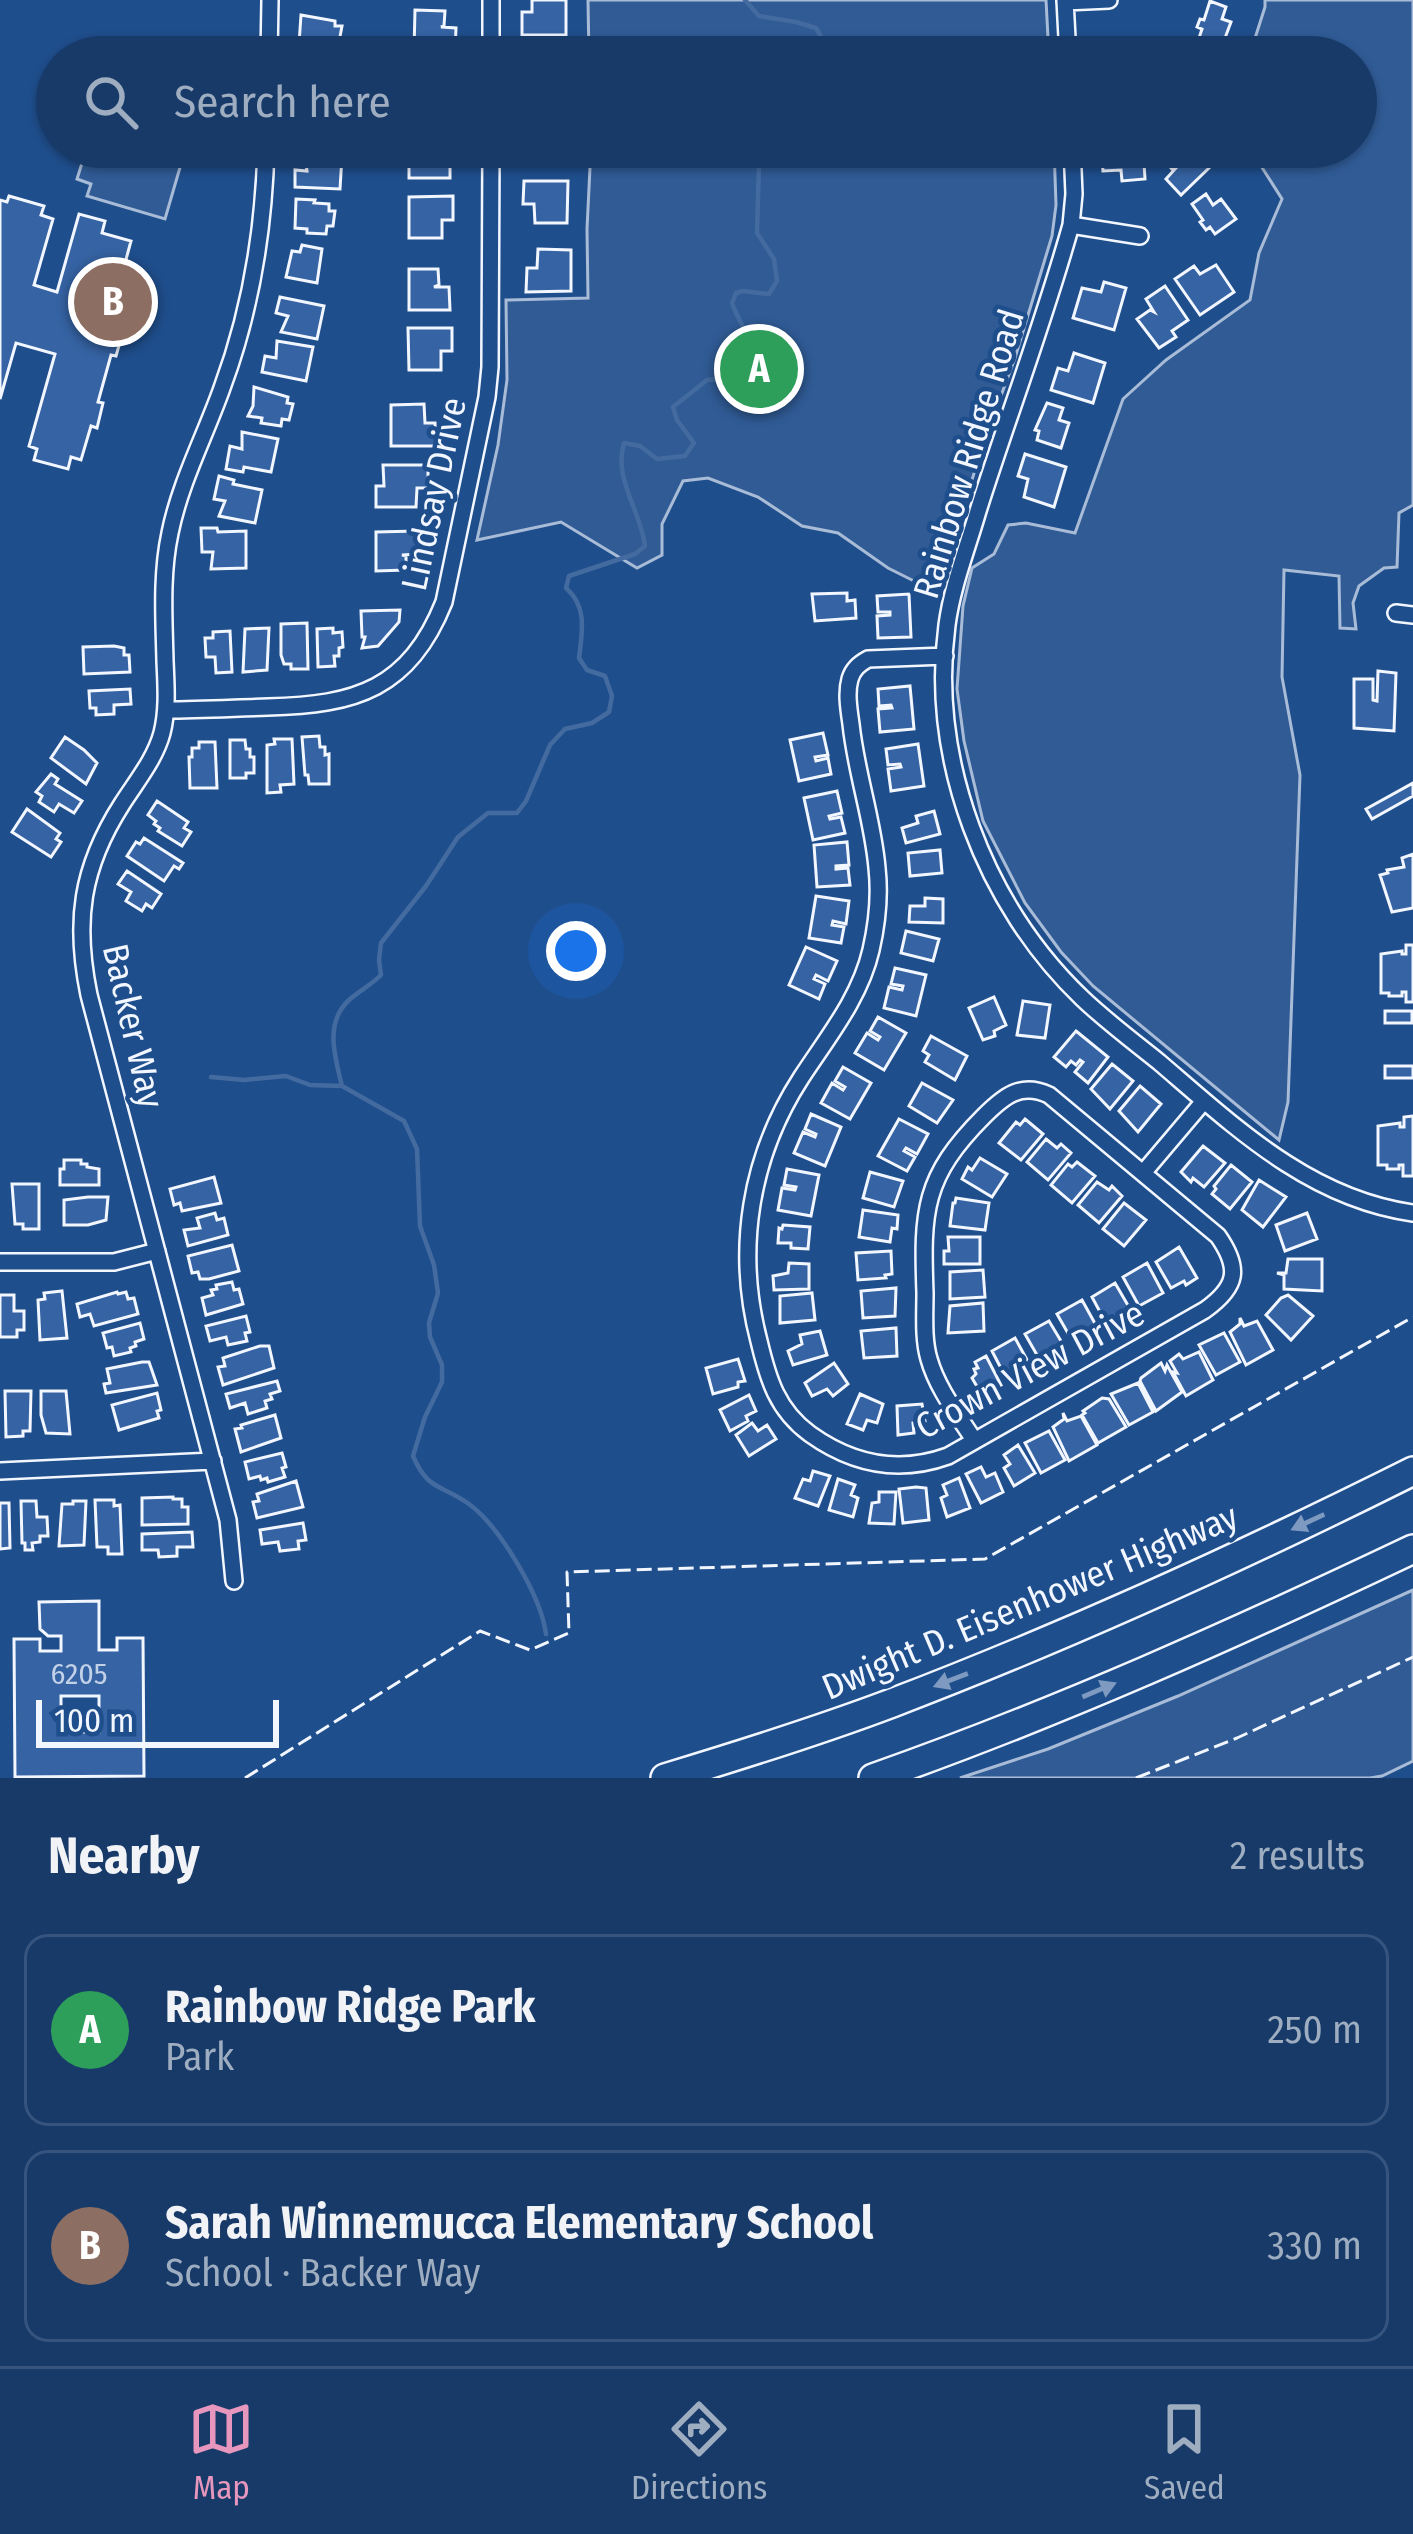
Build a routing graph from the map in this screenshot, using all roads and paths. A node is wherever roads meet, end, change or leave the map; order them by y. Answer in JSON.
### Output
{"nodes":[{"id":1,"x":270,"y":0,"type":"edge"},
{"id":2,"x":491,"y":0,"type":"edge"},
{"id":3,"x":1109,"y":0,"type":"edge"},
{"id":4,"x":1065,"y":1,"type":"edge"},
{"id":5,"x":269,"y":36,"type":"edge"},
{"id":6,"x":491,"y":36,"type":"edge"},
{"id":7,"x":1067,"y":36,"type":"edge"},
{"id":8,"x":265,"y":168,"type":"edge"},
{"id":9,"x":490,"y":168,"type":"edge"},
{"id":10,"x":1073,"y":168,"type":"edge"},
{"id":11,"x":1071,"y":226,"type":"junction"},
{"id":12,"x":1140,"y":236,"type":"dead end"},
{"id":13,"x":945,"y":656,"type":"junction"},
{"id":14,"x":166,"y":710,"type":"junction"},
{"id":15,"x":1204,"y":1102,"type":"junction"},
{"id":16,"x":1143,"y":1173,"type":"junction"},
{"id":17,"x":1413,"y":1213,"type":"edge"},
{"id":18,"x":158,"y":1251,"type":"junction"},
{"id":19,"x":0,"y":1262,"type":"edge"},
{"id":20,"x":974,"y":1440,"type":"junction"},
{"id":21,"x":212,"y":1461,"type":"junction"},
{"id":22,"x":0,"y":1471,"type":"edge"},
{"id":23,"x":1413,"y":1471,"type":"edge"},
{"id":24,"x":1413,"y":1549,"type":"edge"},
{"id":25,"x":234,"y":1581,"type":"dead end"},
{"id":26,"x":665,"y":1778,"type":"edge"},
{"id":27,"x":873,"y":1778,"type":"edge"}],
"edges":[{"from":1,"to":5,"type":"street"},
{"from":2,"to":6,"type":"street"},
{"from":3,"to":4,"type":"street"},
{"from":4,"to":7,"type":"street"},
{"from":8,"to":14,"type":"street","name":"Backer Way"},
{"from":9,"to":14,"type":"street","name":"Lindsay Drive"},
{"from":10,"to":11,"type":"street","name":"Rainbow Ridge Road"},
{"from":11,"to":12,"type":"street"},
{"from":11,"to":13,"type":"street","name":"Rainbow Ridge Road"},
{"from":13,"to":15,"type":"street","name":"Rainbow Ridge Road"},
{"from":13,"to":20,"type":"street","name":"Crown View Drive"},
{"from":14,"to":18,"type":"street","name":"Backer Way"},
{"from":15,"to":16,"type":"street"},
{"from":15,"to":17,"type":"street","name":"Rainbow Ridge Road"},
{"from":16,"to":20,"type":"street","name":"Crown View Drive"},
{"from":16,"to":20,"type":"street"},
{"from":18,"to":19,"type":"street"},
{"from":18,"to":21,"type":"street","name":"Backer Way"},
{"from":21,"to":22,"type":"street"},
{"from":21,"to":25,"type":"street","name":"Backer Way"},
{"from":23,"to":26,"type":"highway","name":"Dwight D. Eisenhower Highway","one_way":true},
{"from":27,"to":24,"type":"highway","one_way":true}]}
